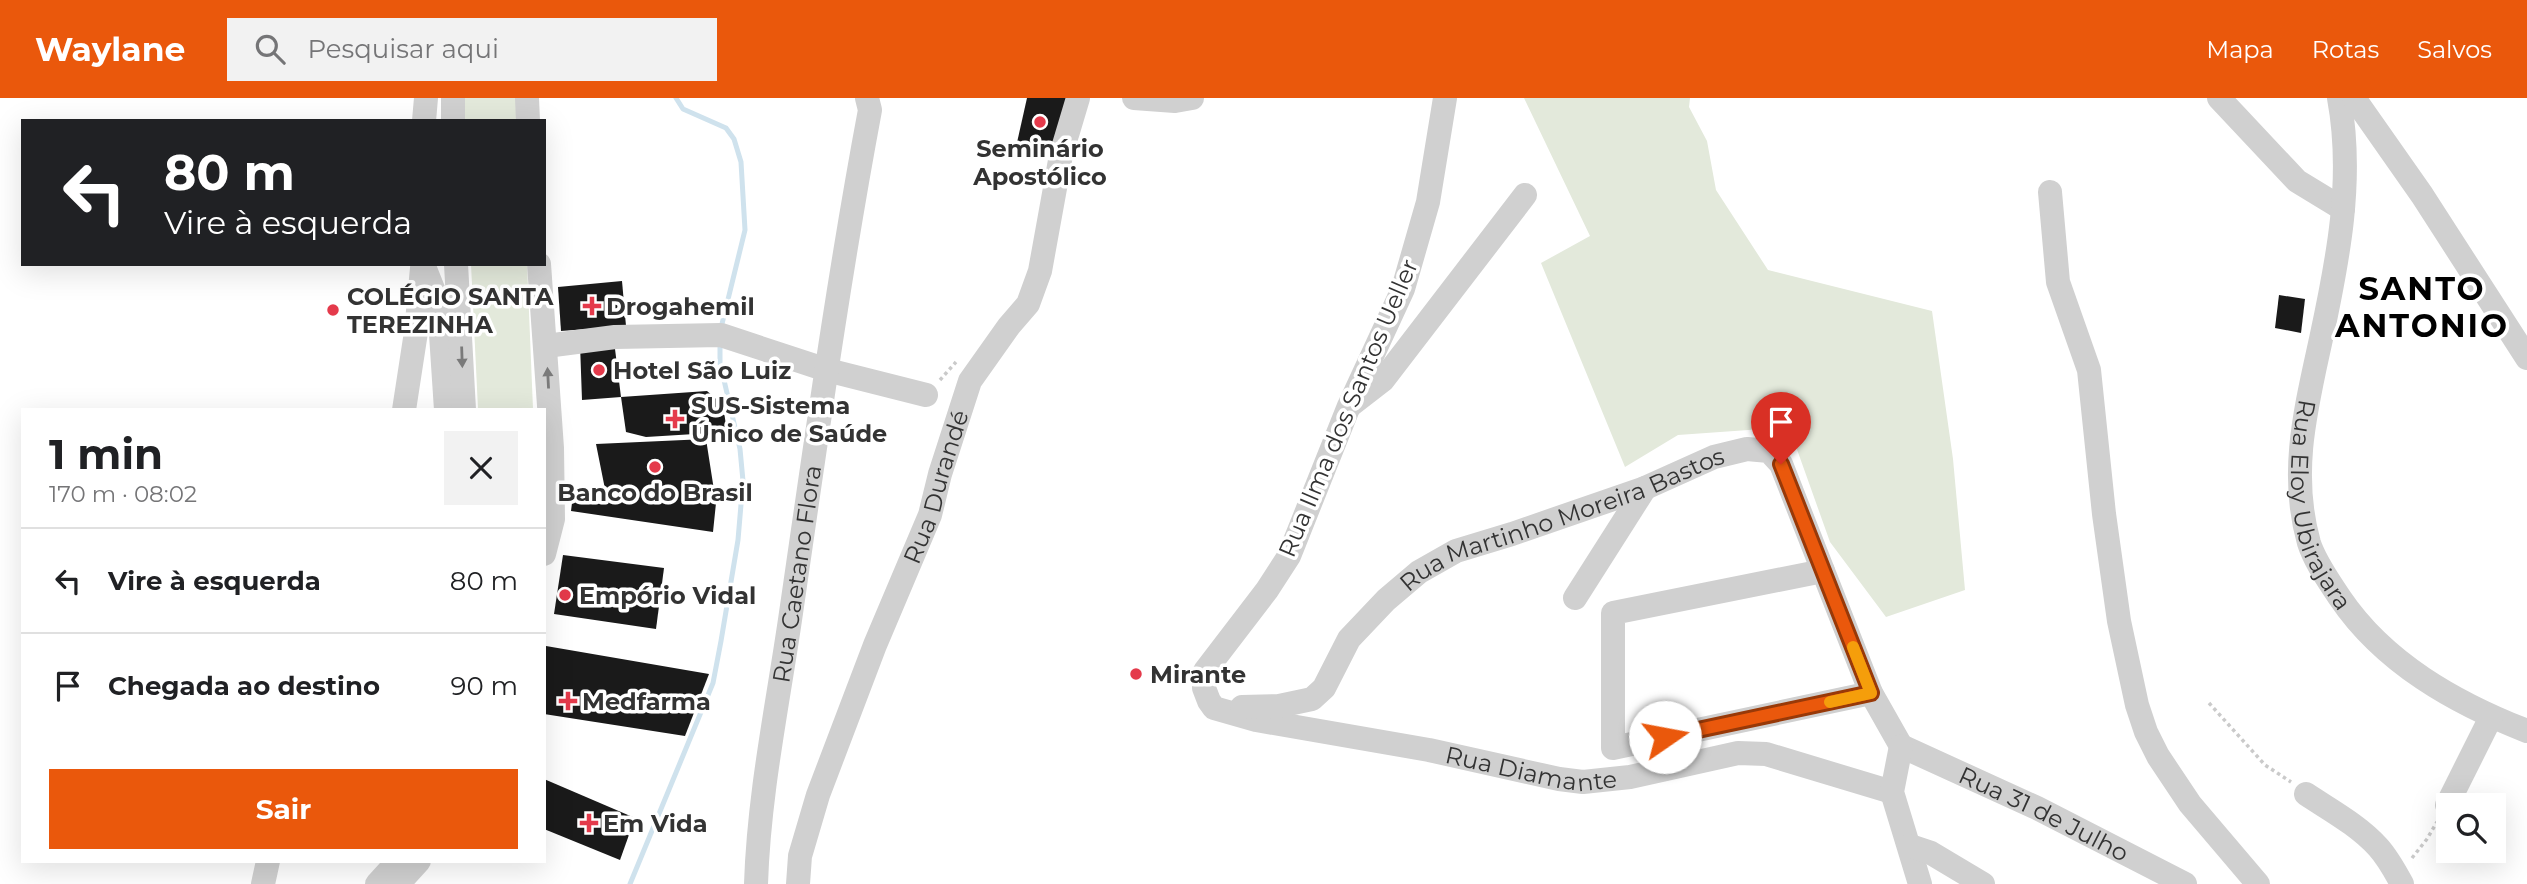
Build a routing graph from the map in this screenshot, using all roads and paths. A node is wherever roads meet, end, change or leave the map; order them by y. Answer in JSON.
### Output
{"nodes":[{"id":1,"x":426,"y":98,"type":"edge"},
{"id":2,"x":453,"y":98,"type":"edge"},
{"id":3,"x":527,"y":98,"type":"edge"},
{"id":4,"x":867,"y":98,"type":"edge"},
{"id":5,"x":1078,"y":98,"type":"edge"},
{"id":6,"x":1134,"y":98,"type":"edge"},
{"id":7,"x":1192,"y":98,"type":"edge"},
{"id":8,"x":1445,"y":98,"type":"edge"},
{"id":9,"x":2219,"y":98,"type":"edge"},
{"id":10,"x":2339,"y":98,"type":"edge"},
{"id":11,"x":2354,"y":98,"type":"edge"},
{"id":12,"x":424,"y":119,"type":"edge"},
{"id":13,"x":453,"y":119,"type":"edge"},
{"id":14,"x":528,"y":119,"type":"edge"},
{"id":15,"x":2050,"y":192,"type":"dead end"},
{"id":16,"x":1525,"y":195,"type":"dead end"},
{"id":17,"x":2343,"y":209,"type":"junction"},
{"id":18,"x":423,"y":266,"type":"edge"},
{"id":19,"x":424,"y":266,"type":"edge"},
{"id":20,"x":456,"y":266,"type":"edge"},
{"id":21,"x":539,"y":266,"type":"edge"},
{"id":22,"x":547,"y":346,"type":"junction"},
{"id":23,"x":2527,"y":358,"type":"edge"},
{"id":24,"x":827,"y":370,"type":"junction"},
{"id":25,"x":926,"y":395,"type":"dead end"},
{"id":26,"x":1349,"y":406,"type":"junction"},
{"id":27,"x":404,"y":408,"type":"edge"},
{"id":28,"x":446,"y":408,"type":"edge"},
{"id":29,"x":464,"y":408,"type":"edge"},
{"id":30,"x":1646,"y":488,"type":"junction"},
{"id":31,"x":546,"y":549,"type":"edge"},
{"id":32,"x":1823,"y":571,"type":"junction"},
{"id":33,"x":1575,"y":598,"type":"dead end"},
{"id":34,"x":1871,"y":693,"type":"junction"},
{"id":35,"x":2209,"y":703,"type":"dead end"},
{"id":36,"x":1214,"y":708,"type":"junction"},
{"id":37,"x":2491,"y":717,"type":"junction"},
{"id":38,"x":2527,"y":731,"type":"edge"},
{"id":39,"x":1901,"y":746,"type":"junction"},
{"id":40,"x":1892,"y":792,"type":"junction"},
{"id":41,"x":2453,"y":793,"type":"edge"},
{"id":42,"x":2306,"y":794,"type":"joint"},
{"id":43,"x":2436,"y":824,"type":"edge"},
{"id":44,"x":1910,"y":846,"type":"junction"},
{"id":45,"x":268,"y":863,"type":"edge"},
{"id":46,"x":396,"y":863,"type":"edge"},
{"id":47,"x":417,"y":863,"type":"edge"},
{"id":48,"x":2400,"y":880,"type":"edge"},
{"id":49,"x":263,"y":884,"type":"edge"},
{"id":50,"x":377,"y":884,"type":"edge"},
{"id":51,"x":398,"y":884,"type":"edge"},
{"id":52,"x":757,"y":884,"type":"edge"},
{"id":53,"x":798,"y":884,"type":"edge"},
{"id":54,"x":1920,"y":884,"type":"edge"},
{"id":55,"x":1983,"y":884,"type":"edge"},
{"id":56,"x":2185,"y":884,"type":"edge"},
{"id":57,"x":2258,"y":884,"type":"edge"}],
"edges":[{"from":1,"to":12,"type":"street"},
{"from":2,"to":13,"type":"street"},
{"from":3,"to":14,"type":"street"},
{"from":4,"to":24,"type":"street","name":"Rua Caetano Flora"},
{"from":5,"to":53,"type":"street","name":"Rua Durandé"},
{"from":6,"to":7,"type":"street"},
{"from":8,"to":26,"type":"street","name":"Rua Ilma dos Santos Ueller"},
{"from":9,"to":17,"type":"street"},
{"from":10,"to":17,"type":"street","name":"Rua Eloy Ubirajara"},
{"from":11,"to":23,"type":"street"},
{"from":15,"to":57,"type":"street"},
{"from":16,"to":26,"type":"street"},
{"from":17,"to":37,"type":"street","name":"Rua Eloy Ubirajara"},
{"from":18,"to":27,"type":"street"},
{"from":19,"to":28,"type":"street"},
{"from":20,"to":29,"type":"street","one_way":true},
{"from":21,"to":22,"type":"street"},
{"from":22,"to":24,"type":"street"},
{"from":31,"to":22,"type":"street","one_way":true},
{"from":24,"to":25,"type":"street"},
{"from":24,"to":52,"type":"street","name":"Rua Caetano Flora"},
{"from":26,"to":36,"type":"street","name":"Rua Ilma dos Santos Ueller"},
{"from":30,"to":32,"type":"street","name":"Rua Martinho Moreira Bastos"},
{"from":30,"to":33,"type":"street"},
{"from":30,"to":36,"type":"street","name":"Rua Martinho Moreira Bastos"},
{"from":32,"to":34,"type":"street","name":"Rua Martinho Moreira Bastos"},
{"from":32,"to":34,"type":"street"},
{"from":34,"to":39,"type":"street","name":"Rua Martinho Moreira Bastos"},
{"from":35,"to":42,"type":"path"},
{"from":36,"to":40,"type":"street","name":"Rua Diamante"},
{"from":37,"to":38,"type":"street","name":"Rua Eloy Ubirajara"},
{"from":37,"to":41,"type":"street"},
{"from":39,"to":40,"type":"street"},
{"from":39,"to":56,"type":"street","name":"Rua 31 de Julho"},
{"from":40,"to":44,"type":"street"},
{"from":42,"to":48,"type":"street"},
{"from":43,"to":48,"type":"path"},
{"from":44,"to":54,"type":"street"},
{"from":44,"to":55,"type":"street"},
{"from":45,"to":49,"type":"street"},
{"from":46,"to":50,"type":"street"},
{"from":47,"to":51,"type":"street"}]}
